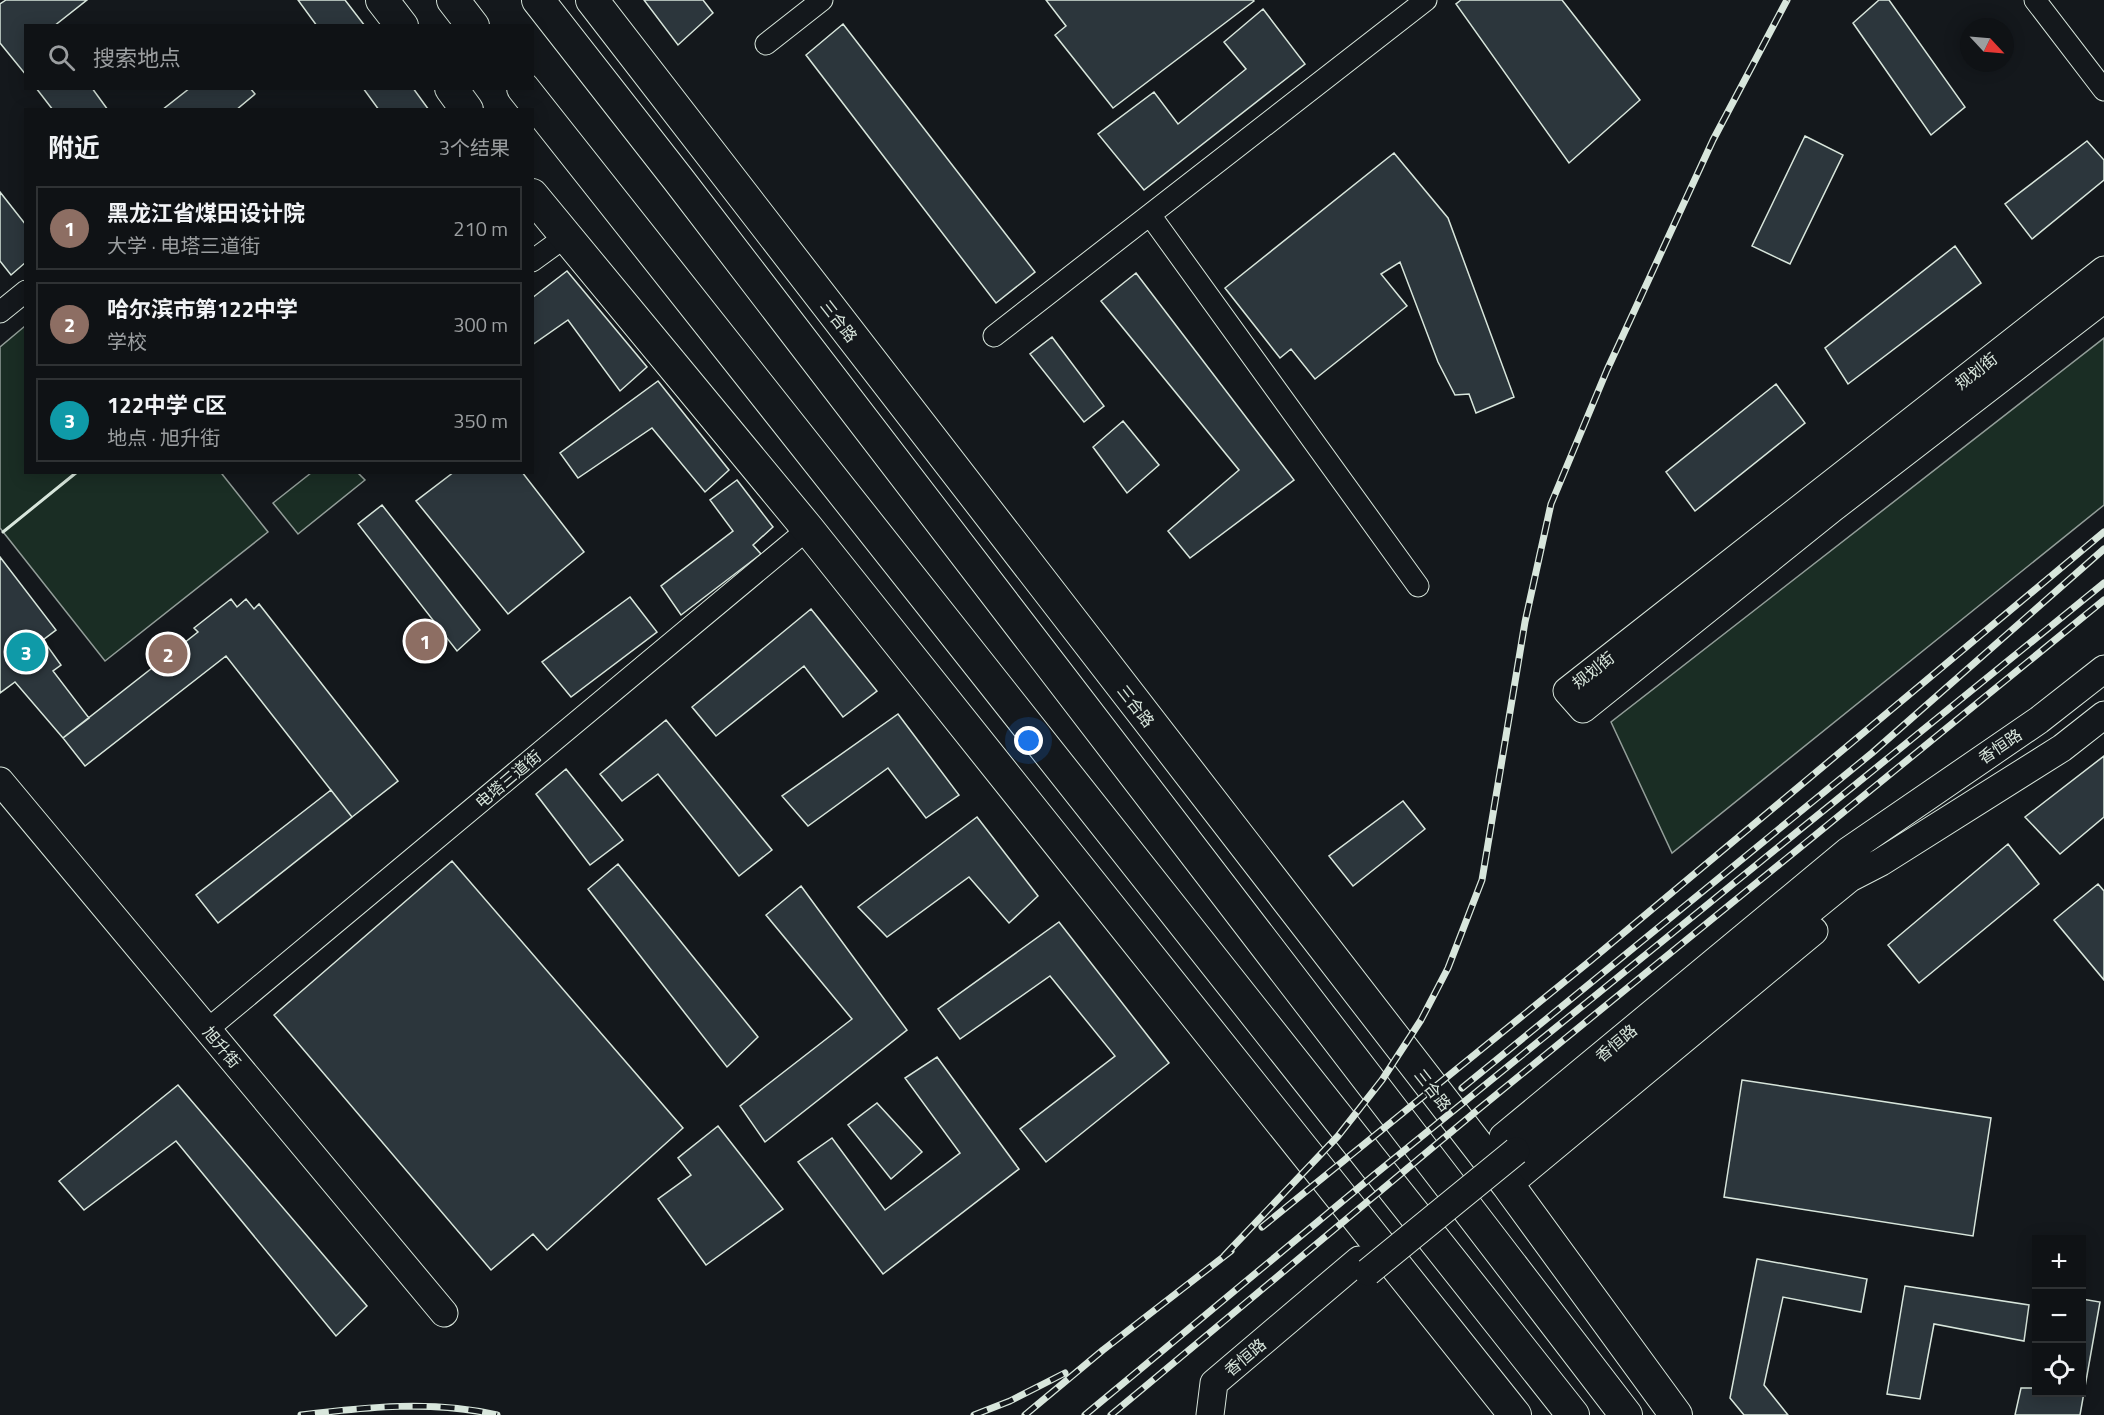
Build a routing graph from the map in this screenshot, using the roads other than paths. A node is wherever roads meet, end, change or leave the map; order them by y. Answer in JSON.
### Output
{"nodes":[{"id":1,"x":382,"y":0,"type":"edge"},
{"id":2,"x":453,"y":0,"type":"edge"},
{"id":3,"x":538,"y":0,"type":"edge"},
{"id":4,"x":582,"y":0,"type":"edge"},
{"id":5,"x":592,"y":0,"type":"edge"},
{"id":6,"x":822,"y":0,"type":"edge"},
{"id":7,"x":1426,"y":0,"type":"edge"},
{"id":8,"x":2035,"y":0,"type":"edge"},
{"id":9,"x":400,"y":24,"type":"edge"},
{"id":10,"x":471,"y":24,"type":"edge"},
{"id":11,"x":766,"y":44,"type":"dead end"},
{"id":12,"x":452,"y":90,"type":"edge"},
{"id":13,"x":525,"y":90,"type":"edge"},
{"id":14,"x":2104,"y":90,"type":"edge"},
{"id":15,"x":466,"y":108,"type":"edge"},
{"id":16,"x":678,"y":179,"type":"junction"},
{"id":17,"x":534,"y":198,"type":"edge"},
{"id":18,"x":1150,"y":215,"type":"junction"},
{"id":19,"x":565,"y":237,"type":"junction"},
{"id":20,"x":534,"y":260,"type":"edge"},
{"id":21,"x":2104,"y":270,"type":"edge"},
{"id":22,"x":24,"y":293,"type":"edge"},
{"id":23,"x":2104,"y":299,"type":"edge"},
{"id":24,"x":0,"y":312,"type":"edge"},
{"id":25,"x":994,"y":336,"type":"dead end"},
{"id":26,"x":808,"y":529,"type":"junction"},
{"id":27,"x":1418,"y":586,"type":"dead end"},
{"id":28,"x":2104,"y":669,"type":"edge"},
{"id":29,"x":2104,"y":715,"type":"edge"},
{"id":30,"x":0,"y":781,"type":"edge"},
{"id":31,"x":1949,"y":819,"type":"junction"},
{"id":32,"x":208,"y":1029,"type":"junction"},
{"id":33,"x":1510,"y":1144,"type":"junction"},
{"id":34,"x":1508,"y":1185,"type":"junction"},
{"id":35,"x":444,"y":1313,"type":"dead end"},
{"id":36,"x":1212,"y":1405,"type":"edge"},
{"id":37,"x":1515,"y":1415,"type":"edge"},
{"id":38,"x":1573,"y":1415,"type":"edge"},
{"id":39,"x":1626,"y":1415,"type":"edge"},
{"id":40,"x":1676,"y":1415,"type":"edge"}],
"edges":[{"from":1,"to":9,"type":"highway"},
{"from":2,"to":10,"type":"highway"},
{"from":3,"to":16,"type":"highway"},
{"from":4,"to":16,"type":"highway"},
{"from":5,"to":34,"type":"highway","name":"三合路"},
{"from":6,"to":11,"type":"street"},
{"from":7,"to":18,"type":"street"},
{"from":8,"to":14,"type":"street"},
{"from":12,"to":15,"type":"highway"},
{"from":13,"to":38,"type":"highway"},
{"from":16,"to":39,"type":"highway"},
{"from":17,"to":19,"type":"highway"},
{"from":18,"to":25,"type":"street"},
{"from":18,"to":27,"type":"street"},
{"from":19,"to":20,"type":"street"},
{"from":19,"to":26,"type":"highway"},
{"from":21,"to":23,"type":"main road","name":"规划街"},
{"from":22,"to":24,"type":"street"},
{"from":26,"to":32,"type":"street","name":"电塔三道街"},
{"from":26,"to":37,"type":"highway"},
{"from":28,"to":33,"type":"main road","name":"香恒路"},
{"from":29,"to":31,"type":"main road","name":"香恒路"},
{"from":30,"to":32,"type":"main road","name":"旭升街"},
{"from":31,"to":33,"type":"main road","name":"香恒路"},
{"from":31,"to":34,"type":"main road"},
{"from":32,"to":35,"type":"main road","name":"旭升街"},
{"from":33,"to":36,"type":"main road","name":"香恒路"},
{"from":34,"to":40,"type":"highway","name":"三合路"}]}
